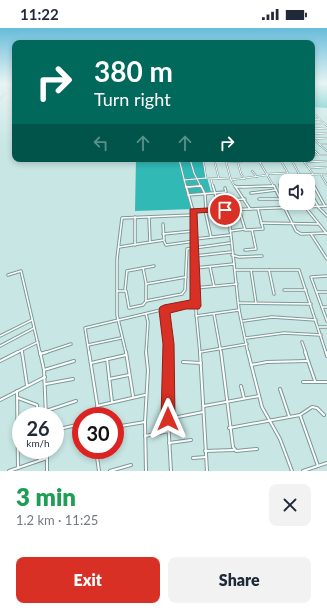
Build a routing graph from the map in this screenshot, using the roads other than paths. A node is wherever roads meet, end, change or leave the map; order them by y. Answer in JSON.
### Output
{"nodes":[{"id":1,"x":316,"y":116,"type":"edge"},
{"id":2,"x":315,"y":120,"type":"edge"},
{"id":3,"x":320,"y":120,"type":"junction"},
{"id":4,"x":315,"y":124,"type":"edge"},
{"id":5,"x":325,"y":124,"type":"junction"},
{"id":6,"x":327,"y":126,"type":"edge"},
{"id":7,"x":315,"y":128,"type":"edge"},
{"id":8,"x":327,"y":129,"type":"edge"},
{"id":9,"x":327,"y":133,"type":"edge"},
{"id":10,"x":315,"y":134,"type":"edge"},
{"id":11,"x":327,"y":138,"type":"edge"},
{"id":12,"x":315,"y":139,"type":"edge"},
{"id":13,"x":315,"y":140,"type":"edge"},
{"id":14,"x":319,"y":144,"type":"junction"},
{"id":15,"x":327,"y":144,"type":"edge"},
{"id":16,"x":326,"y":150,"type":"edge"},
{"id":17,"x":315,"y":151,"type":"edge"},
{"id":18,"x":315,"y":155,"type":"edge"},
{"id":19,"x":319,"y":155,"type":"junction"},
{"id":20,"x":327,"y":155,"type":"edge"},
{"id":21,"x":327,"y":161,"type":"edge"},
{"id":22,"x":180,"y":162,"type":"edge"},
{"id":23,"x":191,"y":162,"type":"edge"},
{"id":24,"x":203,"y":162,"type":"edge"},
{"id":25,"x":215,"y":162,"type":"edge"},
{"id":26,"x":226,"y":162,"type":"joint"},
{"id":27,"x":233,"y":162,"type":"joint"},
{"id":28,"x":238,"y":162,"type":"junction"},
{"id":29,"x":244,"y":162,"type":"joint"},
{"id":30,"x":260,"y":162,"type":"junction"},
{"id":31,"x":282,"y":162,"type":"joint"},
{"id":32,"x":293,"y":162,"type":"edge"},
{"id":33,"x":305,"y":162,"type":"edge"},
{"id":34,"x":315,"y":162,"type":"edge"},
{"id":35,"x":327,"y":167,"type":"edge"},
{"id":36,"x":309,"y":168,"type":"junction"},
{"id":37,"x":252,"y":171,"type":"dead end"},
{"id":38,"x":279,"y":174,"type":"edge"},
{"id":39,"x":288,"y":174,"type":"edge"},
{"id":40,"x":299,"y":174,"type":"edge"},
{"id":41,"x":313,"y":174,"type":"edge"},
{"id":42,"x":315,"y":174,"type":"edge"},
{"id":43,"x":321,"y":174,"type":"junction"},
{"id":44,"x":327,"y":174,"type":"edge"},
{"id":45,"x":267,"y":175,"type":"junction"},
{"id":46,"x":257,"y":177,"type":"junction"},
{"id":47,"x":206,"y":178,"type":"junction"},
{"id":48,"x":211,"y":178,"type":"junction"},
{"id":49,"x":197,"y":179,"type":"junction"},
{"id":50,"x":219,"y":179,"type":"junction"},
{"id":51,"x":231,"y":179,"type":"junction"},
{"id":52,"x":245,"y":179,"type":"junction"},
{"id":53,"x":184,"y":180,"type":"junction"},
{"id":54,"x":327,"y":185,"type":"edge"},
{"id":55,"x":201,"y":186,"type":"junction"},
{"id":56,"x":274,"y":186,"type":"junction"},
{"id":57,"x":315,"y":186,"type":"edge"},
{"id":58,"x":186,"y":187,"type":"junction"},
{"id":59,"x":236,"y":187,"type":"junction"},
{"id":60,"x":225,"y":188,"type":"dead end"},
{"id":61,"x":276,"y":190,"type":"junction"},
{"id":62,"x":216,"y":193,"type":"junction"},
{"id":63,"x":251,"y":193,"type":"dead end"},
{"id":64,"x":205,"y":194,"type":"junction"},
{"id":65,"x":279,"y":194,"type":"edge"},
{"id":66,"x":188,"y":195,"type":"junction"},
{"id":67,"x":245,"y":199,"type":"junction"},
{"id":68,"x":259,"y":199,"type":"dead end"},
{"id":69,"x":279,"y":199,"type":"edge"},
{"id":70,"x":226,"y":200,"type":"dead end"},
{"id":71,"x":315,"y":201,"type":"edge"},
{"id":72,"x":318,"y":206,"type":"junction"},
{"id":73,"x":326,"y":206,"type":"edge"},
{"id":74,"x":279,"y":208,"type":"edge"},
{"id":75,"x":239,"y":209,"type":"junction"},
{"id":76,"x":250,"y":209,"type":"junction"},
{"id":77,"x":258,"y":209,"type":"junction"},
{"id":78,"x":193,"y":210,"type":"junction"},
{"id":79,"x":205,"y":210,"type":"junction"},
{"id":80,"x":220,"y":210,"type":"junction"},
{"id":81,"x":225,"y":210,"type":"junction"},
{"id":82,"x":287,"y":210,"type":"edge"},
{"id":83,"x":307,"y":210,"type":"edge"},
{"id":84,"x":193,"y":215,"type":"junction"},
{"id":85,"x":241,"y":216,"type":"junction"},
{"id":86,"x":327,"y":216,"type":"edge"},
{"id":87,"x":149,"y":217,"type":"junction"},
{"id":88,"x":227,"y":217,"type":"junction"},
{"id":89,"x":135,"y":218,"type":"junction"},
{"id":90,"x":261,"y":222,"type":"junction"},
{"id":91,"x":162,"y":224,"type":"dead end"},
{"id":92,"x":292,"y":224,"type":"junction"},
{"id":93,"x":318,"y":224,"type":"junction"},
{"id":94,"x":194,"y":230,"type":"junction"},
{"id":95,"x":245,"y":230,"type":"junction"},
{"id":96,"x":252,"y":230,"type":"junction"},
{"id":97,"x":230,"y":232,"type":"junction"},
{"id":98,"x":164,"y":234,"type":"junction"},
{"id":99,"x":311,"y":234,"type":"junction"},
{"id":100,"x":327,"y":234,"type":"edge"},
{"id":101,"x":230,"y":235,"type":"junction"},
{"id":102,"x":211,"y":237,"type":"junction"},
{"id":103,"x":164,"y":240,"type":"junction"},
{"id":104,"x":195,"y":240,"type":"junction"},
{"id":105,"x":150,"y":242,"type":"junction"},
{"id":106,"x":230,"y":243,"type":"junction"},
{"id":107,"x":135,"y":245,"type":"junction"},
{"id":108,"x":118,"y":247,"type":"junction"},
{"id":109,"x":195,"y":247,"type":"junction"},
{"id":110,"x":246,"y":250,"type":"dead end"},
{"id":111,"x":231,"y":252,"type":"junction"},
{"id":112,"x":232,"y":255,"type":"junction"},
{"id":113,"x":195,"y":256,"type":"junction"},
{"id":114,"x":262,"y":256,"type":"dead end"},
{"id":115,"x":327,"y":259,"type":"edge"},
{"id":116,"x":234,"y":264,"type":"junction"},
{"id":117,"x":154,"y":266,"type":"dead end"},
{"id":118,"x":210,"y":267,"type":"junction"},
{"id":119,"x":143,"y":268,"type":"junction"},
{"id":120,"x":195,"y":268,"type":"junction"},
{"id":121,"x":235,"y":270,"type":"junction"},
{"id":122,"x":251,"y":270,"type":"junction"},
{"id":123,"x":269,"y":270,"type":"junction"},
{"id":124,"x":8,"y":275,"type":"dead end"},
{"id":125,"x":327,"y":276,"type":"edge"},
{"id":126,"x":186,"y":277,"type":"junction"},
{"id":127,"x":147,"y":283,"type":"junction"},
{"id":128,"x":237,"y":284,"type":"junction"},
{"id":129,"x":214,"y":286,"type":"junction"},
{"id":130,"x":195,"y":288,"type":"junction"},
{"id":131,"x":125,"y":290,"type":"junction"},
{"id":132,"x":284,"y":290,"type":"dead end"},
{"id":133,"x":306,"y":290,"type":"junction"},
{"id":134,"x":117,"y":291,"type":"junction"},
{"id":135,"x":316,"y":292,"type":"junction"},
{"id":136,"x":327,"y":292,"type":"edge"},
{"id":137,"x":274,"y":294,"type":"dead end"},
{"id":138,"x":146,"y":300,"type":"junction"},
{"id":139,"x":239,"y":303,"type":"junction"},
{"id":140,"x":256,"y":303,"type":"junction"},
{"id":141,"x":311,"y":304,"type":"junction"},
{"id":142,"x":196,"y":306,"type":"junction"},
{"id":143,"x":322,"y":307,"type":"junction"},
{"id":144,"x":327,"y":307,"type":"edge"},
{"id":145,"x":164,"y":310,"type":"junction"},
{"id":146,"x":240,"y":310,"type":"junction"},
{"id":147,"x":146,"y":314,"type":"junction"},
{"id":148,"x":214,"y":314,"type":"junction"},
{"id":149,"x":196,"y":316,"type":"junction"},
{"id":150,"x":32,"y":320,"type":"junction"},
{"id":151,"x":119,"y":320,"type":"junction"},
{"id":152,"x":316,"y":320,"type":"junction"},
{"id":153,"x":327,"y":320,"type":"edge"},
{"id":154,"x":243,"y":321,"type":"junction"},
{"id":155,"x":327,"y":327,"type":"edge"},
{"id":156,"x":34,"y":328,"type":"junction"},
{"id":157,"x":319,"y":328,"type":"junction"},
{"id":158,"x":321,"y":335,"type":"junction"},
{"id":159,"x":0,"y":336,"type":"edge"},
{"id":160,"x":121,"y":338,"type":"junction"},
{"id":161,"x":246,"y":338,"type":"junction"},
{"id":162,"x":38,"y":342,"type":"junction"},
{"id":163,"x":302,"y":342,"type":"dead end"},
{"id":164,"x":70,"y":344,"type":"dead end"},
{"id":165,"x":247,"y":344,"type":"junction"},
{"id":166,"x":88,"y":345,"type":"junction"},
{"id":167,"x":0,"y":346,"type":"edge"},
{"id":168,"x":220,"y":349,"type":"junction"},
{"id":169,"x":22,"y":350,"type":"junction"},
{"id":170,"x":200,"y":352,"type":"junction"},
{"id":171,"x":40,"y":354,"type":"junction"},
{"id":172,"x":126,"y":355,"type":"junction"},
{"id":173,"x":327,"y":356,"type":"edge"},
{"id":174,"x":107,"y":359,"type":"junction"},
{"id":175,"x":0,"y":361,"type":"edge"},
{"id":176,"x":74,"y":361,"type":"dead end"},
{"id":177,"x":308,"y":361,"type":"junction"},
{"id":178,"x":183,"y":362,"type":"dead end"},
{"id":179,"x":91,"y":363,"type":"junction"},
{"id":180,"x":201,"y":363,"type":"junction"},
{"id":181,"x":250,"y":366,"type":"junction"},
{"id":182,"x":44,"y":370,"type":"junction"},
{"id":183,"x":129,"y":375,"type":"junction"},
{"id":184,"x":45,"y":377,"type":"junction"},
{"id":185,"x":73,"y":379,"type":"dead end"},
{"id":186,"x":109,"y":379,"type":"junction"},
{"id":187,"x":315,"y":381,"type":"junction"},
{"id":188,"x":303,"y":382,"type":"dead end"},
{"id":189,"x":327,"y":382,"type":"edge"},
{"id":190,"x":46,"y":384,"type":"junction"},
{"id":191,"x":27,"y":386,"type":"junction"},
{"id":192,"x":241,"y":386,"type":"dead end"},
{"id":193,"x":280,"y":389,"type":"dead end"},
{"id":194,"x":17,"y":391,"type":"junction"},
{"id":195,"x":146,"y":395,"type":"junction"},
{"id":196,"x":133,"y":396,"type":"junction"},
{"id":197,"x":259,"y":396,"type":"junction"},
{"id":198,"x":18,"y":398,"type":"junction"},
{"id":199,"x":244,"y":398,"type":"junction"},
{"id":200,"x":0,"y":400,"type":"edge"},
{"id":201,"x":76,"y":401,"type":"dead end"},
{"id":202,"x":112,"y":402,"type":"junction"},
{"id":203,"x":227,"y":402,"type":"junction"},
{"id":204,"x":97,"y":406,"type":"joint"},
{"id":205,"x":204,"y":406,"type":"junction"},
{"id":206,"x":36,"y":407,"type":"edge"},
{"id":207,"x":46,"y":407,"type":"edge"},
{"id":208,"x":58,"y":407,"type":"edge"},
{"id":209,"x":203,"y":412,"type":"junction"},
{"id":210,"x":300,"y":414,"type":"junction"},
{"id":211,"x":324,"y":415,"type":"dead end"},
{"id":212,"x":290,"y":416,"type":"junction"},
{"id":213,"x":168,"y":419,"type":"junction"},
{"id":214,"x":269,"y":419,"type":"junction"},
{"id":215,"x":145,"y":422,"type":"junction"},
{"id":216,"x":124,"y":426,"type":"edge"},
{"id":217,"x":229,"y":428,"type":"junction"},
{"id":218,"x":169,"y":431,"type":"junction"},
{"id":219,"x":145,"y":436,"type":"junction"},
{"id":220,"x":191,"y":440,"type":"dead end"},
{"id":221,"x":169,"y":443,"type":"junction"},
{"id":222,"x":257,"y":449,"type":"dead end"},
{"id":223,"x":234,"y":450,"type":"junction"},
{"id":224,"x":205,"y":451,"type":"junction"},
{"id":225,"x":206,"y":456,"type":"junction"},
{"id":226,"x":193,"y":458,"type":"dead end"},
{"id":227,"x":43,"y":459,"type":"edge"},
{"id":228,"x":46,"y":459,"type":"edge"},
{"id":229,"x":97,"y":459,"type":"edge"},
{"id":230,"x":40,"y":460,"type":"joint"},
{"id":231,"x":327,"y":463,"type":"edge"},
{"id":232,"x":131,"y":465,"type":"dead end"},
{"id":233,"x":318,"y":466,"type":"junction"},
{"id":234,"x":18,"y":468,"type":"junction"},
{"id":235,"x":9,"y":471,"type":"edge"},
{"id":236,"x":47,"y":471,"type":"edge"},
{"id":237,"x":99,"y":471,"type":"edge"},
{"id":238,"x":110,"y":471,"type":"edge"},
{"id":239,"x":146,"y":471,"type":"edge"},
{"id":240,"x":171,"y":471,"type":"edge"},
{"id":241,"x":208,"y":471,"type":"edge"},
{"id":242,"x":292,"y":471,"type":"edge"},
{"id":243,"x":303,"y":471,"type":"edge"}],
"edges":[{"from":1,"to":3,"type":"street"},
{"from":2,"to":3,"type":"street"},
{"from":3,"to":5,"type":"street"},
{"from":4,"to":5,"type":"street"},
{"from":5,"to":6,"type":"street"},
{"from":7,"to":8,"type":"street"},
{"from":9,"to":10,"type":"street"},
{"from":11,"to":12,"type":"street"},
{"from":13,"to":14,"type":"street"},
{"from":14,"to":15,"type":"street"},
{"from":14,"to":16,"type":"street"},
{"from":17,"to":19,"type":"street"},
{"from":18,"to":19,"type":"street"},
{"from":19,"to":20,"type":"street"},
{"from":21,"to":34,"type":"street"},
{"from":22,"to":53,"type":"street"},
{"from":23,"to":49,"type":"street"},
{"from":24,"to":47,"type":"street"},
{"from":25,"to":50,"type":"street"},
{"from":26,"to":27,"type":"street"},
{"from":26,"to":51,"type":"street"},
{"from":27,"to":28,"type":"street"},
{"from":28,"to":29,"type":"street"},
{"from":28,"to":52,"type":"street"},
{"from":29,"to":30,"type":"street"},
{"from":30,"to":31,"type":"street"},
{"from":30,"to":45,"type":"street"},
{"from":31,"to":39,"type":"street"},
{"from":32,"to":40,"type":"street"},
{"from":33,"to":36,"type":"street"},
{"from":35,"to":36,"type":"street"},
{"from":36,"to":41,"type":"street"},
{"from":37,"to":46,"type":"street"},
{"from":38,"to":45,"type":"street"},
{"from":42,"to":43,"type":"street"},
{"from":43,"to":44,"type":"street"},
{"from":43,"to":54,"type":"street"},
{"from":45,"to":46,"type":"street"},
{"from":45,"to":56,"type":"street"},
{"from":46,"to":52,"type":"street"},
{"from":47,"to":48,"type":"street"},
{"from":47,"to":49,"type":"street"},
{"from":48,"to":50,"type":"street"},
{"from":48,"to":62,"type":"street"},
{"from":49,"to":53,"type":"street"},
{"from":49,"to":55,"type":"street"},
{"from":50,"to":51,"type":"street"},
{"from":51,"to":52,"type":"street"},
{"from":51,"to":59,"type":"street"},
{"from":53,"to":58,"type":"street"},
{"from":55,"to":58,"type":"street"},
{"from":55,"to":64,"type":"street"},
{"from":56,"to":59,"type":"street"},
{"from":56,"to":61,"type":"street"},
{"from":57,"to":73,"type":"street"},
{"from":58,"to":66,"type":"street"},
{"from":59,"to":67,"type":"street"},
{"from":60,"to":62,"type":"street"},
{"from":61,"to":63,"type":"street"},
{"from":61,"to":65,"type":"street"},
{"from":62,"to":64,"type":"street"},
{"from":62,"to":80,"type":"street"},
{"from":64,"to":66,"type":"street"},
{"from":64,"to":79,"type":"street"},
{"from":66,"to":78,"type":"street"},
{"from":67,"to":70,"type":"street"},
{"from":67,"to":76,"type":"street"},
{"from":68,"to":69,"type":"street"},
{"from":71,"to":72,"type":"street"},
{"from":72,"to":73,"type":"street"},
{"from":72,"to":86,"type":"street"},
{"from":74,"to":77,"type":"street"},
{"from":75,"to":76,"type":"street"},
{"from":75,"to":81,"type":"street"},
{"from":75,"to":85,"type":"street"},
{"from":76,"to":77,"type":"street"},
{"from":77,"to":90,"type":"street"},
{"from":78,"to":79,"type":"street"},
{"from":78,"to":84,"type":"street"},
{"from":79,"to":80,"type":"street"},
{"from":79,"to":102,"type":"street"},
{"from":80,"to":81,"type":"street"},
{"from":81,"to":88,"type":"street"},
{"from":82,"to":92,"type":"street"},
{"from":83,"to":93,"type":"street"},
{"from":84,"to":87,"type":"street"},
{"from":84,"to":94,"type":"street"},
{"from":85,"to":88,"type":"street"},
{"from":85,"to":95,"type":"street"},
{"from":87,"to":89,"type":"street"},
{"from":87,"to":105,"type":"street"},
{"from":88,"to":97,"type":"street"},
{"from":89,"to":107,"type":"street"},
{"from":89,"to":108,"type":"street"},
{"from":90,"to":92,"type":"street"},
{"from":90,"to":96,"type":"street"},
{"from":91,"to":98,"type":"street"},
{"from":92,"to":93,"type":"street"},
{"from":92,"to":99,"type":"street"},
{"from":93,"to":100,"type":"street"},
{"from":94,"to":98,"type":"street"},
{"from":94,"to":104,"type":"street"},
{"from":95,"to":96,"type":"street"},
{"from":95,"to":97,"type":"street"},
{"from":96,"to":110,"type":"street"},
{"from":97,"to":101,"type":"street"},
{"from":98,"to":103,"type":"street"},
{"from":99,"to":100,"type":"street"},
{"from":99,"to":115,"type":"street"},
{"from":101,"to":102,"type":"street"},
{"from":101,"to":106,"type":"street"},
{"from":102,"to":104,"type":"street"},
{"from":103,"to":104,"type":"street"},
{"from":103,"to":105,"type":"street"},
{"from":104,"to":109,"type":"street"},
{"from":105,"to":107,"type":"street"},
{"from":106,"to":109,"type":"street"},
{"from":106,"to":111,"type":"street"},
{"from":107,"to":108,"type":"street"},
{"from":108,"to":134,"type":"street"},
{"from":109,"to":113,"type":"street"},
{"from":109,"to":126,"type":"street"},
{"from":111,"to":112,"type":"street"},
{"from":111,"to":113,"type":"street"},
{"from":112,"to":114,"type":"street"},
{"from":112,"to":116,"type":"street"},
{"from":113,"to":120,"type":"street"},
{"from":116,"to":118,"type":"street"},
{"from":116,"to":121,"type":"street"},
{"from":117,"to":119,"type":"street"},
{"from":118,"to":120,"type":"street"},
{"from":118,"to":129,"type":"street"},
{"from":119,"to":127,"type":"street"},
{"from":119,"to":131,"type":"street"},
{"from":120,"to":130,"type":"street"},
{"from":121,"to":122,"type":"street"},
{"from":121,"to":128,"type":"street"},
{"from":122,"to":123,"type":"street"},
{"from":122,"to":140,"type":"street"},
{"from":123,"to":133,"type":"street"},
{"from":123,"to":137,"type":"street"},
{"from":124,"to":150,"type":"street"},
{"from":125,"to":135,"type":"street"},
{"from":126,"to":127,"type":"street"},
{"from":126,"to":138,"type":"street"},
{"from":127,"to":138,"type":"street"},
{"from":128,"to":129,"type":"street"},
{"from":128,"to":139,"type":"street"},
{"from":129,"to":130,"type":"street"},
{"from":130,"to":142,"type":"street"},
{"from":131,"to":134,"type":"street"},
{"from":131,"to":138,"type":"street"},
{"from":132,"to":133,"type":"street"},
{"from":133,"to":141,"type":"street"},
{"from":134,"to":151,"type":"street"},
{"from":135,"to":136,"type":"street"},
{"from":135,"to":143,"type":"street"},
{"from":139,"to":140,"type":"street"},
{"from":139,"to":146,"type":"street"},
{"from":140,"to":141,"type":"street"},
{"from":141,"to":152,"type":"street"},
{"from":142,"to":145,"type":"street"},
{"from":142,"to":149,"type":"street"},
{"from":143,"to":144,"type":"street"},
{"from":143,"to":153,"type":"street"},
{"from":145,"to":147,"type":"street"},
{"from":145,"to":213,"type":"street"},
{"from":146,"to":148,"type":"street"},
{"from":146,"to":154,"type":"street"},
{"from":147,"to":151,"type":"street"},
{"from":147,"to":195,"type":"street"},
{"from":148,"to":149,"type":"street"},
{"from":148,"to":168,"type":"street"},
{"from":149,"to":170,"type":"street"},
{"from":150,"to":156,"type":"street"},
{"from":150,"to":159,"type":"street"},
{"from":151,"to":160,"type":"street"},
{"from":151,"to":166,"type":"street"},
{"from":152,"to":154,"type":"street"},
{"from":152,"to":157,"type":"street"},
{"from":154,"to":161,"type":"street"},
{"from":155,"to":157,"type":"street"},
{"from":156,"to":162,"type":"street"},
{"from":156,"to":167,"type":"street"},
{"from":157,"to":158,"type":"street"},
{"from":158,"to":161,"type":"street"},
{"from":158,"to":173,"type":"street"},
{"from":160,"to":166,"type":"street"},
{"from":160,"to":172,"type":"street"},
{"from":161,"to":165,"type":"street"},
{"from":162,"to":169,"type":"street"},
{"from":162,"to":171,"type":"street"},
{"from":163,"to":177,"type":"street"},
{"from":164,"to":171,"type":"street"},
{"from":165,"to":168,"type":"street"},
{"from":165,"to":181,"type":"street"},
{"from":166,"to":179,"type":"street"},
{"from":168,"to":170,"type":"street"},
{"from":168,"to":203,"type":"street"},
{"from":169,"to":175,"type":"street"},
{"from":169,"to":191,"type":"street"},
{"from":170,"to":180,"type":"street"},
{"from":171,"to":182,"type":"street"},
{"from":172,"to":174,"type":"street"},
{"from":172,"to":183,"type":"street"},
{"from":174,"to":179,"type":"street"},
{"from":174,"to":186,"type":"street"},
{"from":176,"to":182,"type":"street"},
{"from":177,"to":181,"type":"street"},
{"from":177,"to":187,"type":"street"},
{"from":178,"to":180,"type":"street"},
{"from":179,"to":204,"type":"street"},
{"from":180,"to":205,"type":"street"},
{"from":181,"to":197,"type":"street"},
{"from":182,"to":184,"type":"street"},
{"from":183,"to":186,"type":"street"},
{"from":183,"to":196,"type":"street"},
{"from":184,"to":190,"type":"street"},
{"from":184,"to":191,"type":"street"},
{"from":185,"to":190,"type":"street"},
{"from":186,"to":202,"type":"street"},
{"from":187,"to":188,"type":"street"},
{"from":187,"to":189,"type":"street"},
{"from":190,"to":207,"type":"street"},
{"from":191,"to":194,"type":"street"},
{"from":192,"to":199,"type":"street"},
{"from":193,"to":212,"type":"street"},
{"from":194,"to":198,"type":"street"},
{"from":194,"to":200,"type":"street"},
{"from":195,"to":196,"type":"street"},
{"from":195,"to":215,"type":"street"},
{"from":196,"to":202,"type":"street"},
{"from":197,"to":199,"type":"street"},
{"from":197,"to":214,"type":"street"},
{"from":198,"to":206,"type":"street"},
{"from":198,"to":234,"type":"street"},
{"from":199,"to":203,"type":"street"},
{"from":201,"to":208,"type":"street"},
{"from":202,"to":204,"type":"street"},
{"from":203,"to":205,"type":"street"},
{"from":203,"to":217,"type":"street"},
{"from":205,"to":209,"type":"street"},
{"from":209,"to":213,"type":"street"},
{"from":209,"to":224,"type":"street"},
{"from":210,"to":211,"type":"street"},
{"from":210,"to":212,"type":"street"},
{"from":210,"to":233,"type":"street"},
{"from":212,"to":214,"type":"street"},
{"from":213,"to":218,"type":"street"},
{"from":214,"to":217,"type":"street"},
{"from":214,"to":242,"type":"street"},
{"from":215,"to":216,"type":"street"},
{"from":215,"to":219,"type":"street"},
{"from":217,"to":223,"type":"street"},
{"from":218,"to":219,"type":"street"},
{"from":218,"to":221,"type":"street"},
{"from":219,"to":239,"type":"street"},
{"from":220,"to":221,"type":"street"},
{"from":221,"to":240,"type":"street"},
{"from":222,"to":223,"type":"street"},
{"from":223,"to":224,"type":"street"},
{"from":224,"to":225,"type":"street"},
{"from":225,"to":226,"type":"street"},
{"from":225,"to":241,"type":"street"},
{"from":227,"to":230,"type":"street"},
{"from":228,"to":236,"type":"street"},
{"from":229,"to":237,"type":"street"},
{"from":230,"to":234,"type":"street"},
{"from":231,"to":233,"type":"street"},
{"from":232,"to":238,"type":"street"},
{"from":233,"to":243,"type":"street"},
{"from":234,"to":235,"type":"street"}]}
